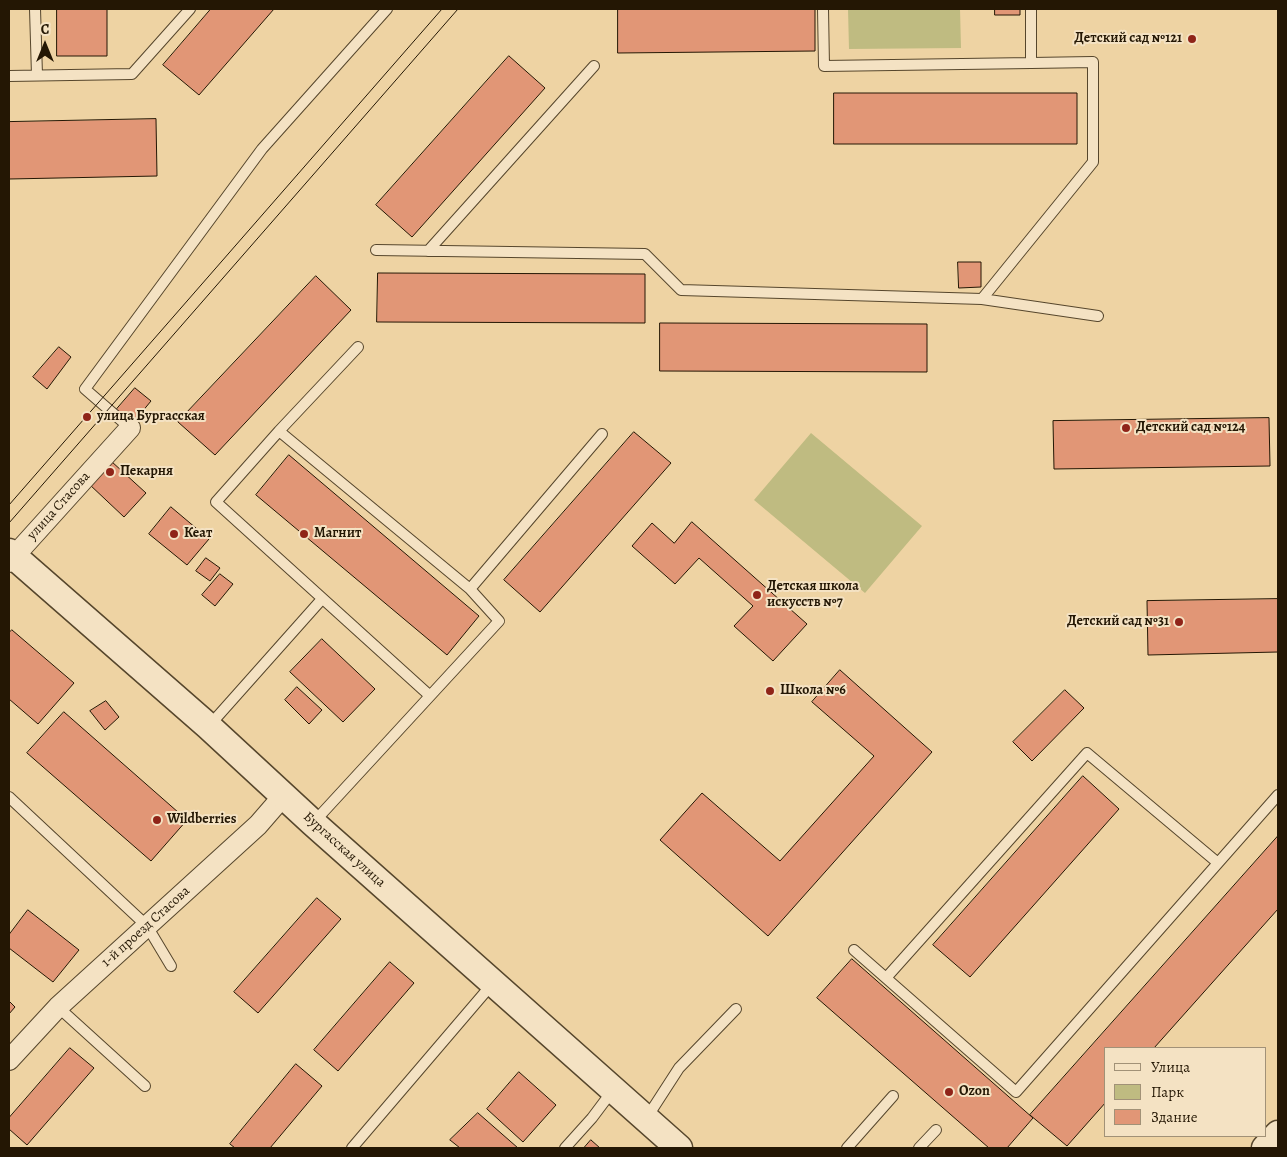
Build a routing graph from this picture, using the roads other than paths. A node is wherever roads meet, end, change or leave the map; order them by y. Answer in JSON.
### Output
{"nodes":[{"id":1,"x":35,"y":9,"type":"edge"},
{"id":2,"x":190,"y":9,"type":"edge"},
{"id":3,"x":387,"y":9,"type":"edge"},
{"id":4,"x":823,"y":9,"type":"edge"},
{"id":5,"x":1031,"y":9,"type":"edge"},
{"id":6,"x":1031,"y":63,"type":"junction"},
{"id":7,"x":594,"y":66,"type":"dead end"},
{"id":8,"x":37,"y":75,"type":"junction"},
{"id":9,"x":9,"y":76,"type":"edge"},
{"id":10,"x":376,"y":250,"type":"dead end"},
{"id":11,"x":428,"y":252,"type":"junction"},
{"id":12,"x":982,"y":299,"type":"junction"},
{"id":13,"x":1098,"y":316,"type":"dead end"},
{"id":14,"x":358,"y":347,"type":"dead end"},
{"id":15,"x":130,"y":428,"type":"joint"},
{"id":16,"x":279,"y":431,"type":"junction"},
{"id":17,"x":602,"y":434,"type":"dead end"},
{"id":18,"x":10,"y":557,"type":"edge"},
{"id":19,"x":470,"y":589,"type":"junction"},
{"id":20,"x":322,"y":598,"type":"junction"},
{"id":21,"x":429,"y":695,"type":"junction"},
{"id":22,"x":208,"y":726,"type":"junction"},
{"id":23,"x":1278,"y":794,"type":"edge"},
{"id":24,"x":284,"y":795,"type":"junction"},
{"id":25,"x":9,"y":797,"type":"edge"},
{"id":26,"x":313,"y":823,"type":"junction"},
{"id":27,"x":1218,"y":863,"type":"junction"},
{"id":28,"x":147,"y":926,"type":"junction"},
{"id":29,"x":854,"y":950,"type":"dead end"},
{"id":30,"x":172,"y":966,"type":"dead end"},
{"id":31,"x":886,"y":978,"type":"junction"},
{"id":32,"x":493,"y":982,"type":"junction"},
{"id":33,"x":58,"y":1006,"type":"junction"},
{"id":34,"x":736,"y":1009,"type":"dead end"},
{"id":35,"x":9,"y":1060,"type":"edge"},
{"id":36,"x":145,"y":1086,"type":"dead end"},
{"id":37,"x":613,"y":1089,"type":"junction"},
{"id":38,"x":893,"y":1096,"type":"dead end"},
{"id":39,"x":645,"y":1119,"type":"junction"},
{"id":40,"x":936,"y":1130,"type":"dead end"},
{"id":41,"x":1278,"y":1134,"type":"edge"},
{"id":42,"x":352,"y":1148,"type":"edge"},
{"id":43,"x":565,"y":1148,"type":"edge"},
{"id":44,"x":679,"y":1148,"type":"edge"},
{"id":45,"x":848,"y":1148,"type":"edge"},
{"id":46,"x":919,"y":1148,"type":"edge"},
{"id":47,"x":1265,"y":1148,"type":"edge"}],
"edges":[{"from":1,"to":8,"type":"lane"},
{"from":2,"to":8,"type":"lane"},
{"from":3,"to":15,"type":"lane"},
{"from":4,"to":6,"type":"lane"},
{"from":5,"to":6,"type":"lane"},
{"from":6,"to":12,"type":"lane"},
{"from":7,"to":11,"type":"lane"},
{"from":8,"to":9,"type":"lane"},
{"from":10,"to":11,"type":"lane"},
{"from":11,"to":12,"type":"lane"},
{"from":12,"to":13,"type":"lane"},
{"from":14,"to":16,"type":"lane"},
{"from":15,"to":18,"type":"street","name":"улица Стасова"},
{"from":16,"to":19,"type":"lane"},
{"from":16,"to":20,"type":"lane"},
{"from":17,"to":19,"type":"lane"},
{"from":18,"to":22,"type":"street","name":"Бургасская улица"},
{"from":19,"to":21,"type":"lane"},
{"from":20,"to":21,"type":"lane"},
{"from":20,"to":22,"type":"lane"},
{"from":21,"to":26,"type":"lane"},
{"from":22,"to":24,"type":"street","name":"Бургасская улица"},
{"from":23,"to":27,"type":"lane"},
{"from":24,"to":26,"type":"street","name":"Бургасская улица"},
{"from":24,"to":28,"type":"street","name":"1-й проезд Стасова"},
{"from":25,"to":28,"type":"lane"},
{"from":26,"to":32,"type":"street","name":"Бургасская улица"},
{"from":27,"to":31,"type":"lane"},
{"from":27,"to":31,"type":"lane"},
{"from":28,"to":30,"type":"lane"},
{"from":28,"to":33,"type":"street","name":"1-й проезд Стасова"},
{"from":29,"to":31,"type":"lane"},
{"from":32,"to":37,"type":"street","name":"Бургасская улица"},
{"from":32,"to":42,"type":"lane"},
{"from":33,"to":35,"type":"street","name":"1-й проезд Стасова"},
{"from":33,"to":36,"type":"lane"},
{"from":34,"to":39,"type":"lane"},
{"from":37,"to":39,"type":"street","name":"Бургасская улица"},
{"from":37,"to":43,"type":"lane"},
{"from":38,"to":45,"type":"lane"},
{"from":39,"to":44,"type":"street","name":"Бургасская улица"},
{"from":40,"to":46,"type":"lane"},
{"from":41,"to":47,"type":"street"}]}
